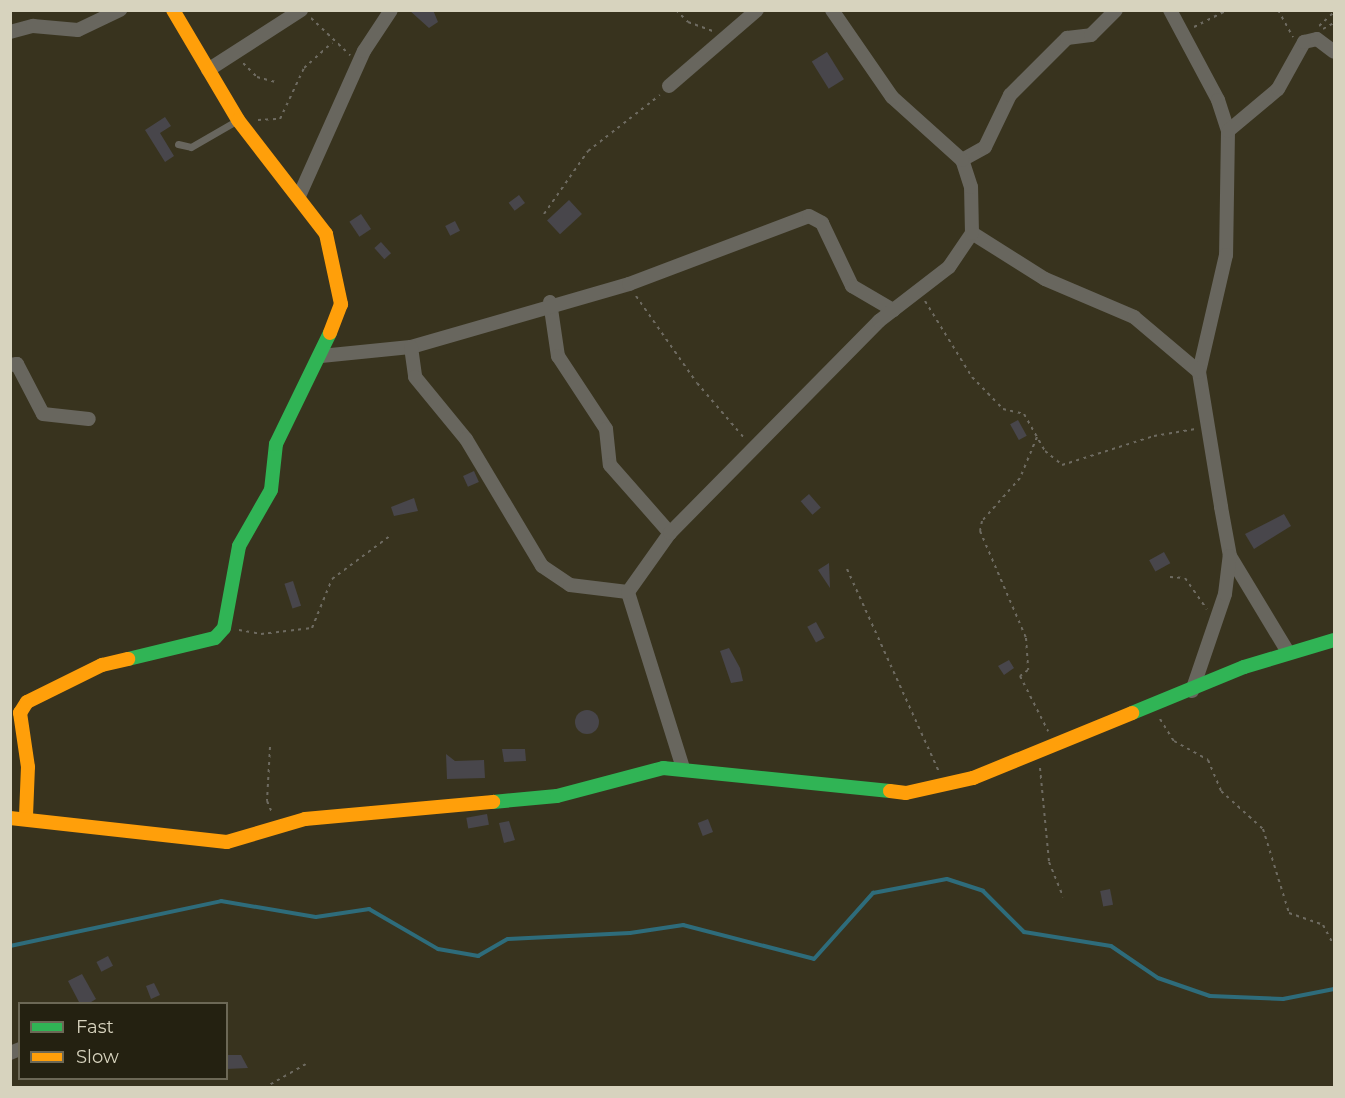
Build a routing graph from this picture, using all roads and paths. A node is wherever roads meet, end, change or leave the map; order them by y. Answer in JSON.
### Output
{"nodes":[{"id":1,"x":120,"y":10,"type":"edge"},
{"id":2,"x":173,"y":10,"type":"edge"},
{"id":3,"x":303,"y":10,"type":"edge"},
{"id":4,"x":391,"y":10,"type":"edge"},
{"id":5,"x":676,"y":10,"type":"edge"},
{"id":6,"x":757,"y":10,"type":"edge"},
{"id":7,"x":832,"y":10,"type":"edge"},
{"id":8,"x":1116,"y":10,"type":"edge"},
{"id":9,"x":1170,"y":10,"type":"edge"},
{"id":10,"x":1228,"y":10,"type":"edge"},
{"id":11,"x":1278,"y":10,"type":"edge"},
{"id":12,"x":1335,"y":12,"type":"edge"},
{"id":13,"x":10,"y":32,"type":"edge"},
{"id":14,"x":1184,"y":32,"type":"junction"},
{"id":15,"x":722,"y":39,"type":"junction"},
{"id":16,"x":1307,"y":41,"type":"junction"},
{"id":17,"x":332,"y":43,"type":"junction"},
{"id":18,"x":1335,"y":52,"type":"edge"},
{"id":19,"x":237,"y":56,"type":"junction"},
{"id":20,"x":359,"y":63,"type":"junction"},
{"id":21,"x":208,"y":70,"type":"junction"},
{"id":22,"x":276,"y":82,"type":"dead end"},
{"id":23,"x":669,"y":86,"type":"joint"},
{"id":24,"x":238,"y":120,"type":"junction"},
{"id":25,"x":1228,"y":131,"type":"junction"},
{"id":26,"x":178,"y":144,"type":"dead end"},
{"id":27,"x":962,"y":160,"type":"junction"},
{"id":28,"x":300,"y":194,"type":"junction"},
{"id":29,"x":544,"y":214,"type":"dead end"},
{"id":30,"x":972,"y":233,"type":"junction"},
{"id":31,"x":629,"y":284,"type":"junction"},
{"id":32,"x":920,"y":293,"type":"junction"},
{"id":33,"x":550,"y":302,"type":"junction"},
{"id":34,"x":893,"y":310,"type":"junction"},
{"id":35,"x":411,"y":347,"type":"junction"},
{"id":36,"x":321,"y":356,"type":"junction"},
{"id":37,"x":10,"y":365,"type":"edge"},
{"id":38,"x":1199,"y":372,"type":"junction"},
{"id":39,"x":89,"y":419,"type":"dead end"},
{"id":40,"x":1206,"y":426,"type":"junction"},
{"id":41,"x":1037,"y":438,"type":"junction"},
{"id":42,"x":754,"y":450,"type":"junction"},
{"id":43,"x":670,"y":533,"type":"junction"},
{"id":44,"x":390,"y":536,"type":"dead end"},
{"id":45,"x":1230,"y":556,"type":"junction"},
{"id":46,"x":847,"y":569,"type":"dead end"},
{"id":47,"x":1170,"y":577,"type":"dead end"},
{"id":48,"x":628,"y":592,"type":"junction"},
{"id":49,"x":1212,"y":622,"type":"junction"},
{"id":50,"x":224,"y":628,"type":"junction"},
{"id":51,"x":1335,"y":640,"type":"edge"},
{"id":52,"x":1288,"y":652,"type":"junction"},
{"id":53,"x":1192,"y":691,"type":"junction"},
{"id":54,"x":1152,"y":706,"type":"junction"},
{"id":55,"x":1054,"y":745,"type":"junction"},
{"id":56,"x":270,"y":747,"type":"dead end"},
{"id":57,"x":1036,"y":754,"type":"junction"},
{"id":58,"x":683,"y":768,"type":"junction"},
{"id":59,"x":944,"y":787,"type":"junction"},
{"id":60,"x":26,"y":816,"type":"junction"},
{"id":61,"x":10,"y":818,"type":"edge"},
{"id":62,"x":277,"y":827,"type":"junction"},
{"id":63,"x":1063,"y":897,"type":"dead end"},
{"id":64,"x":1332,"y":944,"type":"dead end"},
{"id":65,"x":306,"y":1064,"type":"dead end"},
{"id":66,"x":264,"y":1088,"type":"edge"}],
"edges":[{"from":1,"to":13,"type":"street"},
{"from":2,"to":21,"type":"street"},
{"from":3,"to":17,"type":"path"},
{"from":3,"to":19,"type":"street"},
{"from":4,"to":20,"type":"street"},
{"from":5,"to":15,"type":"path"},
{"from":6,"to":15,"type":"street"},
{"from":7,"to":27,"type":"street"},
{"from":8,"to":27,"type":"street"},
{"from":9,"to":14,"type":"street"},
{"from":10,"to":14,"type":"path"},
{"from":11,"to":16,"type":"path"},
{"from":12,"to":16,"type":"path"},
{"from":14,"to":25,"type":"street"},
{"from":15,"to":23,"type":"street"},
{"from":16,"to":18,"type":"street"},
{"from":16,"to":25,"type":"street"},
{"from":17,"to":20,"type":"path"},
{"from":17,"to":24,"type":"path"},
{"from":19,"to":21,"type":"street"},
{"from":19,"to":22,"type":"path"},
{"from":20,"to":28,"type":"street"},
{"from":21,"to":24,"type":"street"},
{"from":23,"to":29,"type":"path"},
{"from":24,"to":26,"type":"lane"},
{"from":24,"to":28,"type":"street"},
{"from":25,"to":38,"type":"street"},
{"from":27,"to":30,"type":"street"},
{"from":28,"to":36,"type":"street"},
{"from":30,"to":32,"type":"street"},
{"from":30,"to":38,"type":"street"},
{"from":31,"to":33,"type":"street"},
{"from":31,"to":34,"type":"street"},
{"from":31,"to":42,"type":"path"},
{"from":32,"to":34,"type":"street"},
{"from":32,"to":41,"type":"path"},
{"from":33,"to":35,"type":"street"},
{"from":33,"to":43,"type":"street"},
{"from":34,"to":42,"type":"street"},
{"from":35,"to":36,"type":"street"},
{"from":35,"to":48,"type":"street"},
{"from":36,"to":50,"type":"street"},
{"from":37,"to":39,"type":"street"},
{"from":38,"to":40,"type":"street"},
{"from":40,"to":41,"type":"path"},
{"from":40,"to":45,"type":"street"},
{"from":41,"to":55,"type":"path"},
{"from":42,"to":43,"type":"street"},
{"from":43,"to":48,"type":"street"},
{"from":44,"to":50,"type":"path"},
{"from":45,"to":49,"type":"street"},
{"from":45,"to":52,"type":"street"},
{"from":46,"to":59,"type":"path"},
{"from":47,"to":49,"type":"path"},
{"from":48,"to":58,"type":"street"},
{"from":49,"to":53,"type":"street"},
{"from":50,"to":60,"type":"street"},
{"from":51,"to":52,"type":"street"},
{"from":52,"to":53,"type":"street"},
{"from":53,"to":54,"type":"street"},
{"from":54,"to":55,"type":"street"},
{"from":54,"to":64,"type":"path"},
{"from":55,"to":57,"type":"street"},
{"from":56,"to":62,"type":"path"},
{"from":57,"to":59,"type":"street"},
{"from":57,"to":63,"type":"path"},
{"from":58,"to":59,"type":"street"},
{"from":58,"to":62,"type":"street"},
{"from":60,"to":61,"type":"street"},
{"from":60,"to":62,"type":"street"},
{"from":65,"to":66,"type":"path"}]}
